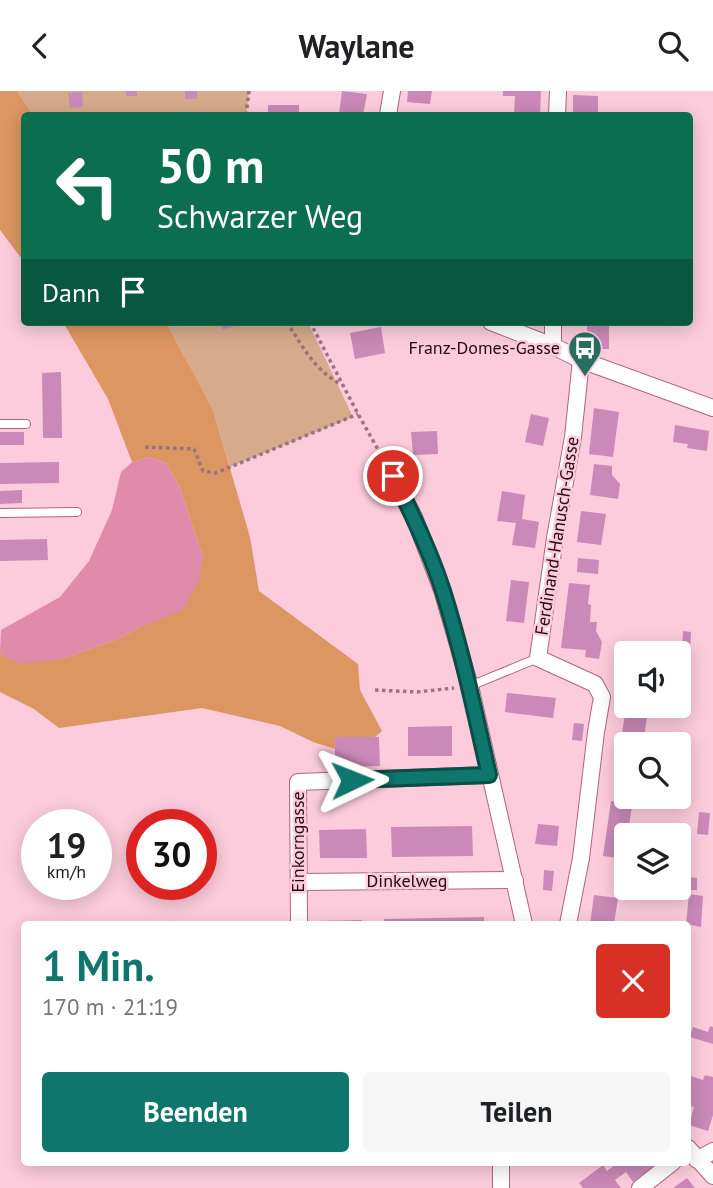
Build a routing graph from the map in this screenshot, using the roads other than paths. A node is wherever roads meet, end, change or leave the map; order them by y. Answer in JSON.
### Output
{"nodes":[{"id":1,"x":391,"y":91,"type":"edge"},
{"id":2,"x":558,"y":91,"type":"edge"},
{"id":3,"x":388,"y":112,"type":"edge"},
{"id":4,"x":556,"y":112,"type":"edge"},
{"id":5,"x":501,"y":326,"type":"edge"},
{"id":6,"x":553,"y":326,"type":"edge"},
{"id":7,"x":554,"y":347,"type":"junction"},
{"id":8,"x":581,"y":359,"type":"junction"},
{"id":9,"x":713,"y":408,"type":"edge"},
{"id":10,"x":0,"y":423,"type":"edge"},
{"id":11,"x":26,"y":424,"type":"dead end"},
{"id":12,"x":393,"y":476,"type":"road end"},
{"id":13,"x":77,"y":512,"type":"dead end"},
{"id":14,"x":0,"y":513,"type":"edge"},
{"id":15,"x":538,"y":658,"type":"junction"},
{"id":16,"x":470,"y":686,"type":"junction"},
{"id":17,"x":489,"y":775,"type":"junction"},
{"id":18,"x":515,"y":880,"type":"junction"},
{"id":19,"x":299,"y":882,"type":"junction"},
{"id":20,"x":299,"y":921,"type":"edge"},
{"id":21,"x":523,"y":921,"type":"edge"},
{"id":22,"x":569,"y":921,"type":"edge"},
{"id":23,"x":713,"y":1151,"type":"edge"},
{"id":24,"x":691,"y":1152,"type":"edge"},
{"id":25,"x":501,"y":1166,"type":"edge"},
{"id":26,"x":668,"y":1166,"type":"edge"},
{"id":27,"x":713,"y":1176,"type":"edge"},
{"id":28,"x":500,"y":1188,"type":"edge"},
{"id":29,"x":640,"y":1188,"type":"edge"}],
"edges":[{"from":1,"to":3,"type":"street"},
{"from":2,"to":4,"type":"street"},
{"from":5,"to":7,"type":"street"},
{"from":6,"to":7,"type":"street"},
{"from":7,"to":8,"type":"street"},
{"from":8,"to":9,"type":"street"},
{"from":8,"to":15,"type":"street","name":"Ferdinand-Hanusch-Gasse"},
{"from":10,"to":11,"type":"lane"},
{"from":12,"to":16,"type":"street"},
{"from":13,"to":14,"type":"lane"},
{"from":15,"to":16,"type":"lane"},
{"from":15,"to":22,"type":"street","name":"Ferdinand-Hanusch-Gasse"},
{"from":16,"to":17,"type":"street"},
{"from":17,"to":18,"type":"street"},
{"from":17,"to":19,"type":"street","name":"Einkorngasse"},
{"from":18,"to":19,"type":"street","name":"Dinkelweg"},
{"from":18,"to":21,"type":"street"},
{"from":19,"to":20,"type":"street","name":"Einkorngasse"},
{"from":23,"to":24,"type":"street"},
{"from":24,"to":27,"type":"street"},
{"from":25,"to":28,"type":"street"},
{"from":26,"to":29,"type":"street"}]}
